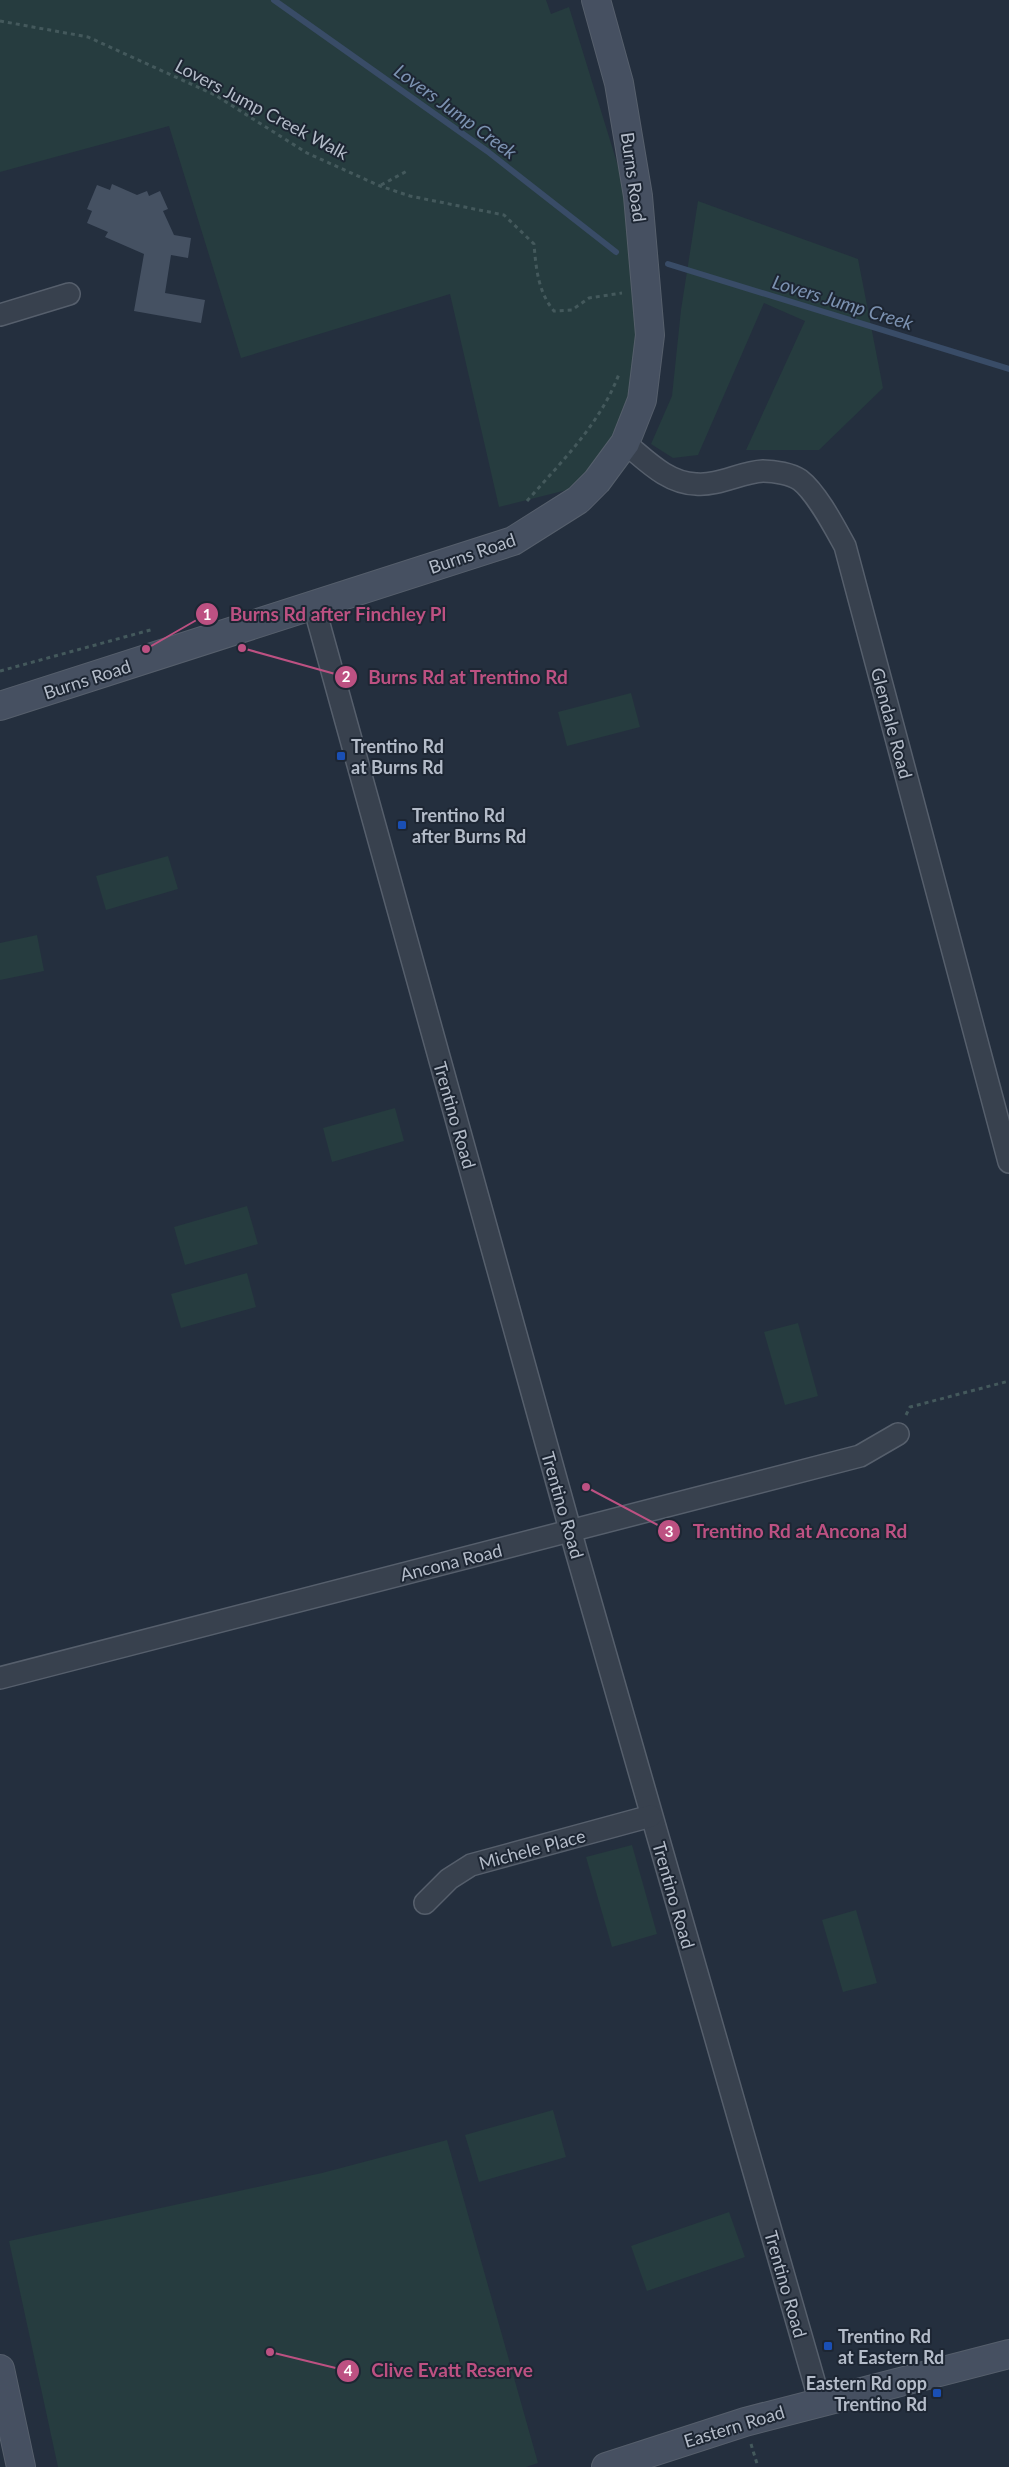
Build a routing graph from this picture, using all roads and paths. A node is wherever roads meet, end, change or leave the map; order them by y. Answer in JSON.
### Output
{"nodes":[{"id":1,"x":596,"y":0,"type":"edge"},
{"id":2,"x":0,"y":21,"type":"edge"},
{"id":3,"x":407,"y":171,"type":"dead end"},
{"id":4,"x":380,"y":186,"type":"junction"},
{"id":5,"x":70,"y":294,"type":"dead end"},
{"id":6,"x":625,"y":302,"type":"dead end"},
{"id":7,"x":0,"y":315,"type":"edge"},
{"id":8,"x":622,"y":368,"type":"dead end"},
{"id":9,"x":625,"y":443,"type":"junction"},
{"id":10,"x":522,"y":508,"type":"dead end"},
{"id":11,"x":314,"y":606,"type":"junction"},
{"id":12,"x":156,"y":628,"type":"dead end"},
{"id":13,"x":0,"y":671,"type":"edge"},
{"id":14,"x":0,"y":706,"type":"edge"},
{"id":15,"x":1004,"y":1127,"type":"edge"},
{"id":16,"x":1009,"y":1162,"type":"edge"},
{"id":17,"x":1009,"y":1381,"type":"edge"},
{"id":18,"x":898,"y":1434,"type":"joint"},
{"id":19,"x":571,"y":1531,"type":"junction"},
{"id":20,"x":0,"y":1678,"type":"edge"},
{"id":21,"x":651,"y":1816,"type":"junction"},
{"id":22,"x":425,"y":1903,"type":"dead end"},
{"id":23,"x":1009,"y":2354,"type":"edge"},
{"id":24,"x":0,"y":2369,"type":"edge"},
{"id":25,"x":820,"y":2402,"type":"junction"},
{"id":26,"x":22,"y":2467,"type":"edge"},
{"id":27,"x":606,"y":2467,"type":"edge"}],
"edges":[{"from":1,"to":9,"type":"main road","name":"Burns Road"},
{"from":2,"to":4,"type":"path","name":"Lovers Jump Creek Walk"},
{"from":3,"to":4,"type":"path"},
{"from":4,"to":6,"type":"path","name":"Lovers Jump Creek Walk"},
{"from":5,"to":7,"type":"street"},
{"from":8,"to":10,"type":"path"},
{"from":9,"to":11,"type":"main road","name":"Burns Road"},
{"from":9,"to":15,"type":"street","name":"Glendale Road"},
{"from":11,"to":14,"type":"main road","name":"Burns Road"},
{"from":11,"to":19,"type":"street","name":"Trentino Road"},
{"from":12,"to":13,"type":"path"},
{"from":15,"to":16,"type":"street","name":"Glendale Road"},
{"from":17,"to":18,"type":"path"},
{"from":18,"to":19,"type":"street","name":"Ancona Road"},
{"from":19,"to":20,"type":"street","name":"Ancona Road"},
{"from":19,"to":21,"type":"street","name":"Trentino Road"},
{"from":21,"to":22,"type":"street","name":"Michele Place"},
{"from":21,"to":25,"type":"street","name":"Trentino Road"},
{"from":23,"to":25,"type":"main road","name":"Eastern Road"},
{"from":24,"to":26,"type":"main road"},
{"from":25,"to":27,"type":"main road","name":"Eastern Road"}]}
